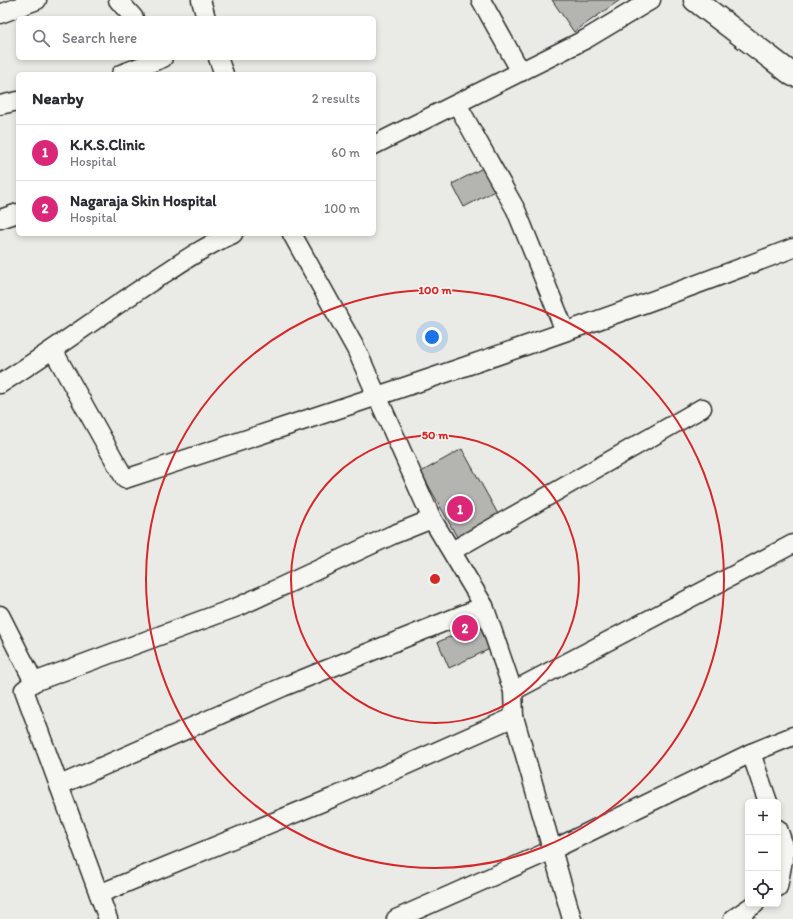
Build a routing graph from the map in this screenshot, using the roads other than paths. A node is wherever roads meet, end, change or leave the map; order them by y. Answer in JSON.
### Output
{"nodes":[{"id":1,"x":37,"y":0,"type":"edge"},
{"id":2,"x":118,"y":0,"type":"edge"},
{"id":3,"x":201,"y":0,"type":"edge"},
{"id":4,"x":481,"y":0,"type":"edge"},
{"id":5,"x":651,"y":0,"type":"edge"},
{"id":6,"x":695,"y":0,"type":"edge"},
{"id":7,"x":0,"y":14,"type":"edge"},
{"id":8,"x":132,"y":16,"type":"edge"},
{"id":9,"x":205,"y":16,"type":"edge"},
{"id":10,"x":158,"y":60,"type":"edge"},
{"id":11,"x":219,"y":60,"type":"edge"},
{"id":12,"x":126,"y":72,"type":"edge"},
{"id":13,"x":223,"y":72,"type":"edge"},
{"id":14,"x":521,"y":72,"type":"junction"},
{"id":15,"x":793,"y":75,"type":"edge"},
{"id":16,"x":16,"y":101,"type":"edge"},
{"id":17,"x":457,"y":104,"type":"junction"},
{"id":18,"x":0,"y":105,"type":"edge"},
{"id":19,"x":376,"y":144,"type":"edge"},
{"id":20,"x":16,"y":214,"type":"edge"},
{"id":21,"x":0,"y":219,"type":"edge"},
{"id":22,"x":228,"y":236,"type":"edge"},
{"id":23,"x":293,"y":236,"type":"edge"},
{"id":24,"x":793,"y":248,"type":"edge"},
{"id":25,"x":565,"y":331,"type":"junction"},
{"id":26,"x":53,"y":350,"type":"junction"},
{"id":27,"x":0,"y":384,"type":"edge"},
{"id":28,"x":377,"y":397,"type":"junction"},
{"id":29,"x":702,"y":408,"type":"dead end"},
{"id":30,"x":432,"y":519,"type":"junction"},
{"id":31,"x":793,"y":544,"type":"edge"},
{"id":32,"x":452,"y":551,"type":"junction"},
{"id":33,"x":484,"y":606,"type":"junction"},
{"id":34,"x":0,"y":615,"type":"edge"},
{"id":35,"x":34,"y":682,"type":"junction"},
{"id":36,"x":513,"y":691,"type":"junction"},
{"id":37,"x":514,"y":717,"type":"junction"},
{"id":38,"x":793,"y":736,"type":"edge"},
{"id":39,"x":751,"y":753,"type":"junction"},
{"id":40,"x":60,"y":785,"type":"junction"},
{"id":41,"x":767,"y":799,"type":"edge"},
{"id":42,"x":780,"y":835,"type":"edge"},
{"id":43,"x":552,"y":850,"type":"junction"},
{"id":44,"x":781,"y":871,"type":"edge"},
{"id":45,"x":99,"y":894,"type":"junction"},
{"id":46,"x":751,"y":907,"type":"edge"},
{"id":47,"x":108,"y":919,"type":"edge"},
{"id":48,"x":396,"y":919,"type":"edge"},
{"id":49,"x":572,"y":919,"type":"edge"},
{"id":50,"x":733,"y":919,"type":"edge"}],
"edges":[{"from":1,"to":7,"type":"street"},
{"from":2,"to":8,"type":"street"},
{"from":3,"to":9,"type":"street"},
{"from":4,"to":14,"type":"street"},
{"from":5,"to":14,"type":"street"},
{"from":6,"to":15,"type":"main road"},
{"from":10,"to":12,"type":"street"},
{"from":11,"to":13,"type":"street"},
{"from":14,"to":17,"type":"street"},
{"from":16,"to":18,"type":"street"},
{"from":17,"to":19,"type":"street"},
{"from":17,"to":25,"type":"street"},
{"from":20,"to":21,"type":"street"},
{"from":22,"to":26,"type":"street"},
{"from":23,"to":28,"type":"street"},
{"from":24,"to":25,"type":"street"},
{"from":25,"to":28,"type":"street"},
{"from":26,"to":27,"type":"street"},
{"from":26,"to":28,"type":"street"},
{"from":28,"to":30,"type":"street"},
{"from":29,"to":32,"type":"street"},
{"from":30,"to":32,"type":"street"},
{"from":30,"to":35,"type":"street"},
{"from":31,"to":36,"type":"street"},
{"from":32,"to":33,"type":"street"},
{"from":33,"to":36,"type":"street"},
{"from":33,"to":40,"type":"street"},
{"from":34,"to":35,"type":"street"},
{"from":35,"to":40,"type":"street"},
{"from":36,"to":37,"type":"street"},
{"from":37,"to":43,"type":"street"},
{"from":37,"to":45,"type":"street"},
{"from":38,"to":39,"type":"street"},
{"from":39,"to":41,"type":"street"},
{"from":39,"to":43,"type":"street"},
{"from":40,"to":45,"type":"street"},
{"from":42,"to":44,"type":"street"},
{"from":43,"to":48,"type":"street"},
{"from":43,"to":49,"type":"street"},
{"from":45,"to":47,"type":"street"},
{"from":46,"to":50,"type":"street"}]}
